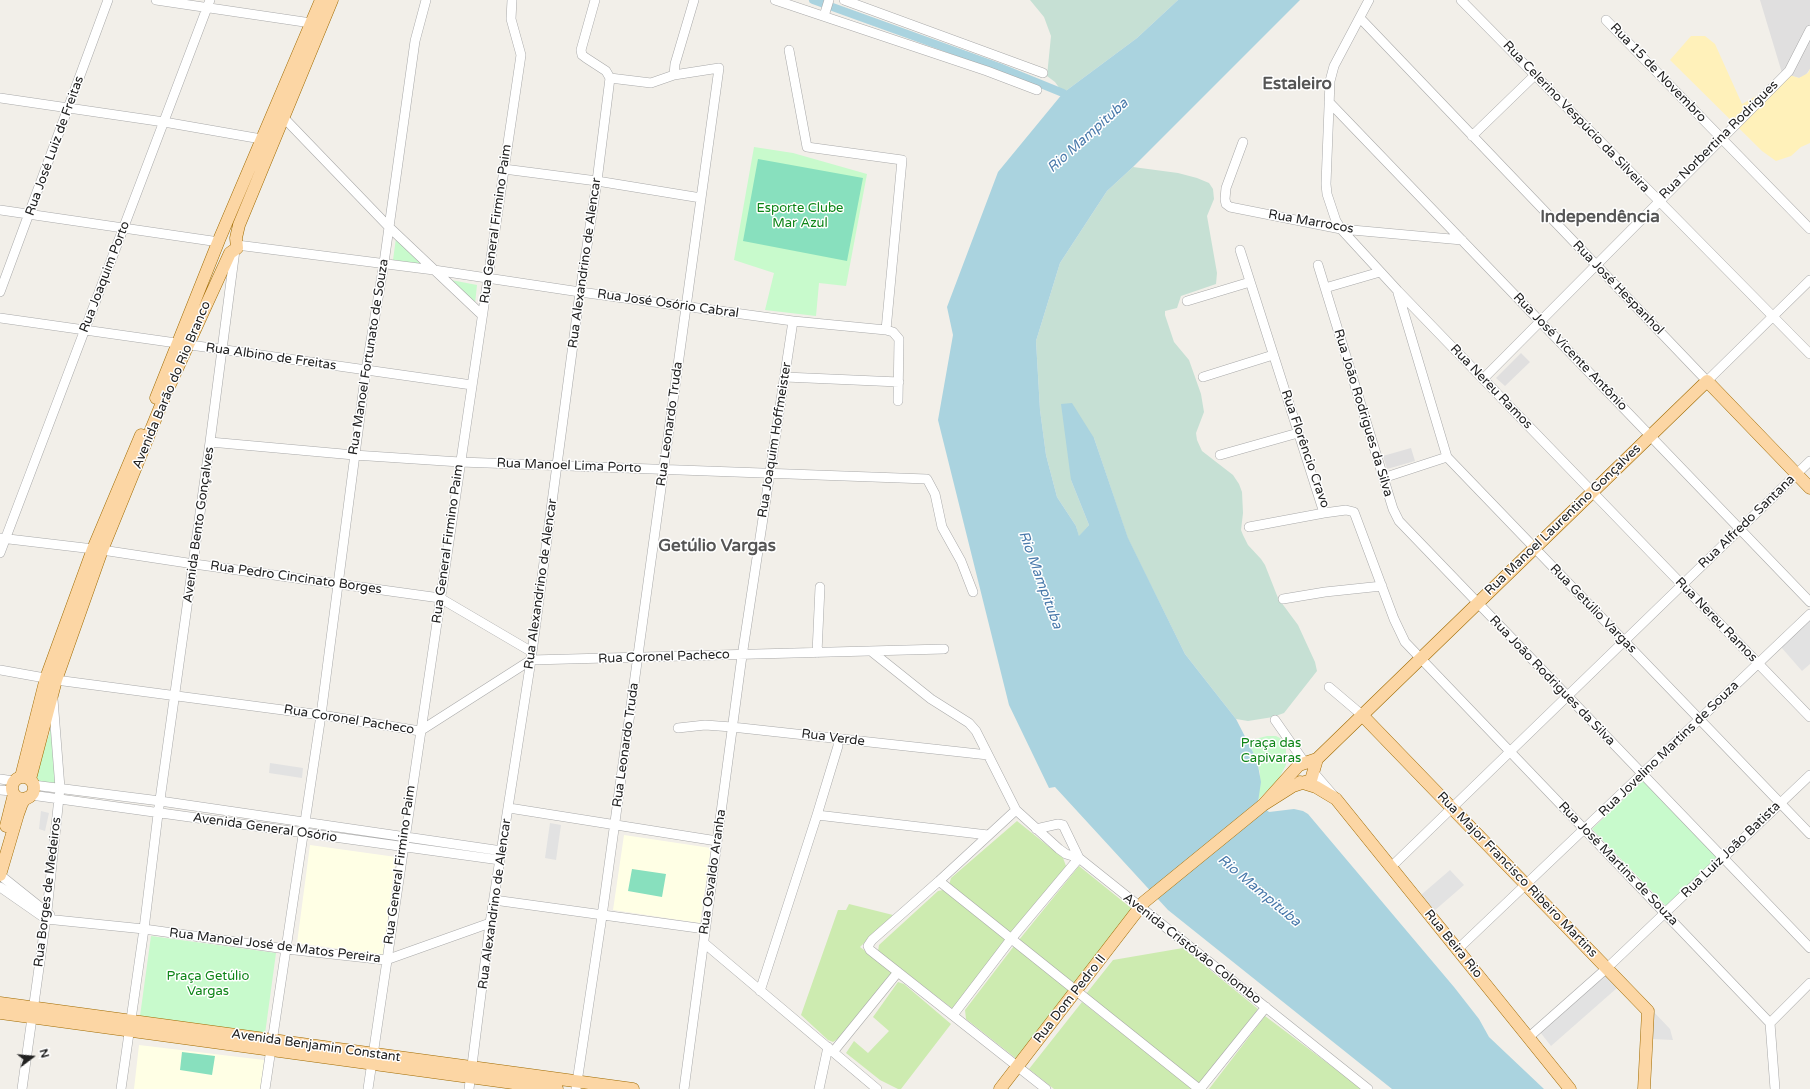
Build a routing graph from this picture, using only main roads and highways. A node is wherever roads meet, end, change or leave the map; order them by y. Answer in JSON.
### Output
{"nodes":[{"id":1,"x":321,"y":0,"type":"edge"},
{"id":2,"x":332,"y":0,"type":"edge"},
{"id":3,"x":268,"y":140,"type":"junction"},
{"id":4,"x":219,"y":242,"type":"junction"},
{"id":5,"x":234,"y":246,"type":"junction"},
{"id":6,"x":183,"y":345,"type":"junction"},
{"id":7,"x":1706,"y":381,"type":"joint"},
{"id":8,"x":1810,"y":488,"type":"edge"},
{"id":9,"x":51,"y":679,"type":"junction"},
{"id":10,"x":1362,"y":715,"type":"junction"},
{"id":11,"x":1306,"y":764,"type":"junction"},
{"id":12,"x":1302,"y":782,"type":"junction"},
{"id":13,"x":23,"y":787,"type":"junction"},
{"id":14,"x":1263,"y":806,"type":"junction"},
{"id":15,"x":0,"y":847,"type":"edge"},
{"id":16,"x":0,"y":875,"type":"edge"},
{"id":17,"x":0,"y":1003,"type":"edge"},
{"id":18,"x":0,"y":1013,"type":"edge"},
{"id":19,"x":32,"y":1013,"type":"junction"},
{"id":20,"x":471,"y":1078,"type":"edge"},
{"id":21,"x":577,"y":1085,"type":"edge"},
{"id":22,"x":557,"y":1089,"type":"edge"},
{"id":23,"x":633,"y":1089,"type":"edge"},
{"id":24,"x":1000,"y":1089,"type":"edge"},
{"id":25,"x":1570,"y":1089,"type":"edge"},
{"id":26,"x":1644,"y":1089,"type":"edge"}],
"edges":[{"from":1,"to":3,"type":"main road","name":"Avenida Barão do Rio Branco"},
{"from":2,"to":3,"type":"main road","name":"Avenida Barão do Rio Branco"},
{"from":3,"to":4,"type":"main road","name":"Avenida Barão do Rio Branco"},
{"from":3,"to":5,"type":"main road","name":"Avenida Barão do Rio Branco"},
{"from":4,"to":5,"type":"main road"},
{"from":4,"to":5,"type":"main road"},
{"from":4,"to":6,"type":"main road","name":"Avenida Barão do Rio Branco"},
{"from":5,"to":6,"type":"main road","name":"Avenida Barão do Rio Branco"},
{"from":6,"to":9,"type":"main road","name":"Avenida Barão do Rio Branco"},
{"from":7,"to":8,"type":"main road","name":"Rua José Hespanhol"},
{"from":7,"to":10,"type":"main road","name":"Rua Manoel Laurentino Gonçalves"},
{"from":9,"to":13,"type":"main road","name":"Avenida Barão do Rio Branco"},
{"from":9,"to":13,"type":"main road","name":"Avenida Barão do Rio Branco"},
{"from":10,"to":11,"type":"main road","name":"Rua Manoel Laurentino Gonçalves"},
{"from":10,"to":26,"type":"main road","name":"Rua Major Francisco Ribeiro Martins"},
{"from":11,"to":12,"type":"main road"},
{"from":11,"to":12,"type":"main road"},
{"from":11,"to":14,"type":"main road","name":"Rua Manoel Laurentino Gonçalves"},
{"from":12,"to":14,"type":"main road"},
{"from":12,"to":25,"type":"main road","name":"Rua Beira Rio"},
{"from":13,"to":15,"type":"main road","name":"Avenida Barão do Rio Branco"},
{"from":13,"to":16,"type":"main road","name":"Avenida Barão do Rio Branco"},
{"from":14,"to":24,"type":"main road","name":"Rua Dom Pedro II"},
{"from":17,"to":19,"type":"main road","name":"Avenida Benjamin Constant"},
{"from":18,"to":19,"type":"main road","name":"Avenida Benjamin Constant"},
{"from":19,"to":20,"type":"main road","name":"Avenida Benjamin Constant"},
{"from":20,"to":21,"type":"main road","name":"Avenida Benjamin Constant"},
{"from":20,"to":22,"type":"main road","name":"Avenida Benjamin Constant"},
{"from":21,"to":23,"type":"main road","name":"Avenida Benjamin Constant"}]}
